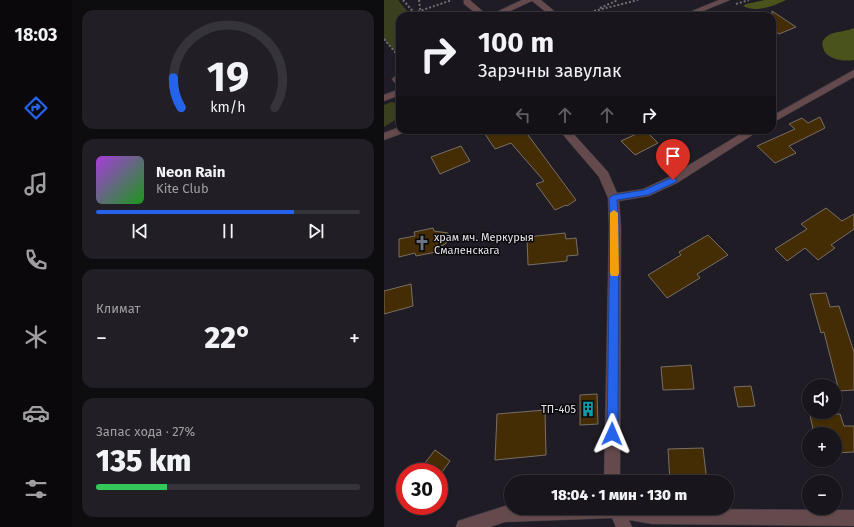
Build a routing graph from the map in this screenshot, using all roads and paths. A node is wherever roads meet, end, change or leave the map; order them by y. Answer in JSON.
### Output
{"nodes":[{"id":1,"x":403,"y":0,"type":"edge"},
{"id":2,"x":419,"y":0,"type":"edge"},
{"id":3,"x":452,"y":0,"type":"edge"},
{"id":4,"x":529,"y":0,"type":"edge"},
{"id":5,"x":536,"y":0,"type":"edge"},
{"id":6,"x":618,"y":0,"type":"edge"},
{"id":7,"x":638,"y":0,"type":"edge"},
{"id":8,"x":749,"y":0,"type":"edge"},
{"id":9,"x":467,"y":2,"type":"dead end"},
{"id":10,"x":729,"y":3,"type":"edge"},
{"id":11,"x":421,"y":10,"type":"junction"},
{"id":12,"x":594,"y":11,"type":"joint"},
{"id":13,"x":413,"y":12,"type":"edge"},
{"id":14,"x":416,"y":12,"type":"edge"},
{"id":15,"x":479,"y":12,"type":"edge"},
{"id":16,"x":501,"y":12,"type":"edge"},
{"id":17,"x":551,"y":12,"type":"edge"},
{"id":18,"x":698,"y":12,"type":"edge"},
{"id":19,"x":384,"y":38,"type":"edge"},
{"id":20,"x":396,"y":53,"type":"edge"},
{"id":21,"x":854,"y":73,"type":"edge"},
{"id":22,"x":396,"y":94,"type":"edge"},
{"id":23,"x":384,"y":98,"type":"edge"},
{"id":24,"x":776,"y":118,"type":"edge"},
{"id":25,"x":396,"y":133,"type":"edge"},
{"id":26,"x":568,"y":134,"type":"edge"},
{"id":27,"x":748,"y":134,"type":"edge"},
{"id":28,"x":384,"y":138,"type":"edge"},
{"id":29,"x":613,"y":198,"type":"junction"},
{"id":30,"x":612,"y":475,"type":"edge"},
{"id":31,"x":504,"y":514,"type":"edge"},
{"id":32,"x":619,"y":515,"type":"edge"},
{"id":33,"x":647,"y":515,"type":"edge"},
{"id":34,"x":854,"y":518,"type":"edge"},
{"id":35,"x":464,"y":527,"type":"edge"},
{"id":36,"x":624,"y":527,"type":"edge"}],
"edges":[{"from":1,"to":13,"type":"path"},
{"from":2,"to":11,"type":"path"},
{"from":3,"to":11,"type":"path"},
{"from":4,"to":16,"type":"street"},
{"from":5,"to":17,"type":"street"},
{"from":6,"to":12,"type":"path"},
{"from":7,"to":12,"type":"path"},
{"from":8,"to":10,"type":"path"},
{"from":9,"to":15,"type":"street"},
{"from":10,"to":18,"type":"street"},
{"from":11,"to":14,"type":"path"},
{"from":19,"to":20,"type":"path"},
{"from":21,"to":24,"type":"street"},
{"from":22,"to":23,"type":"street"},
{"from":25,"to":28,"type":"street"},
{"from":26,"to":29,"type":"street"},
{"from":27,"to":29,"type":"street"},
{"from":29,"to":30,"type":"street"},
{"from":31,"to":35,"type":"street"},
{"from":32,"to":36,"type":"street"},
{"from":33,"to":34,"type":"street"}]}
